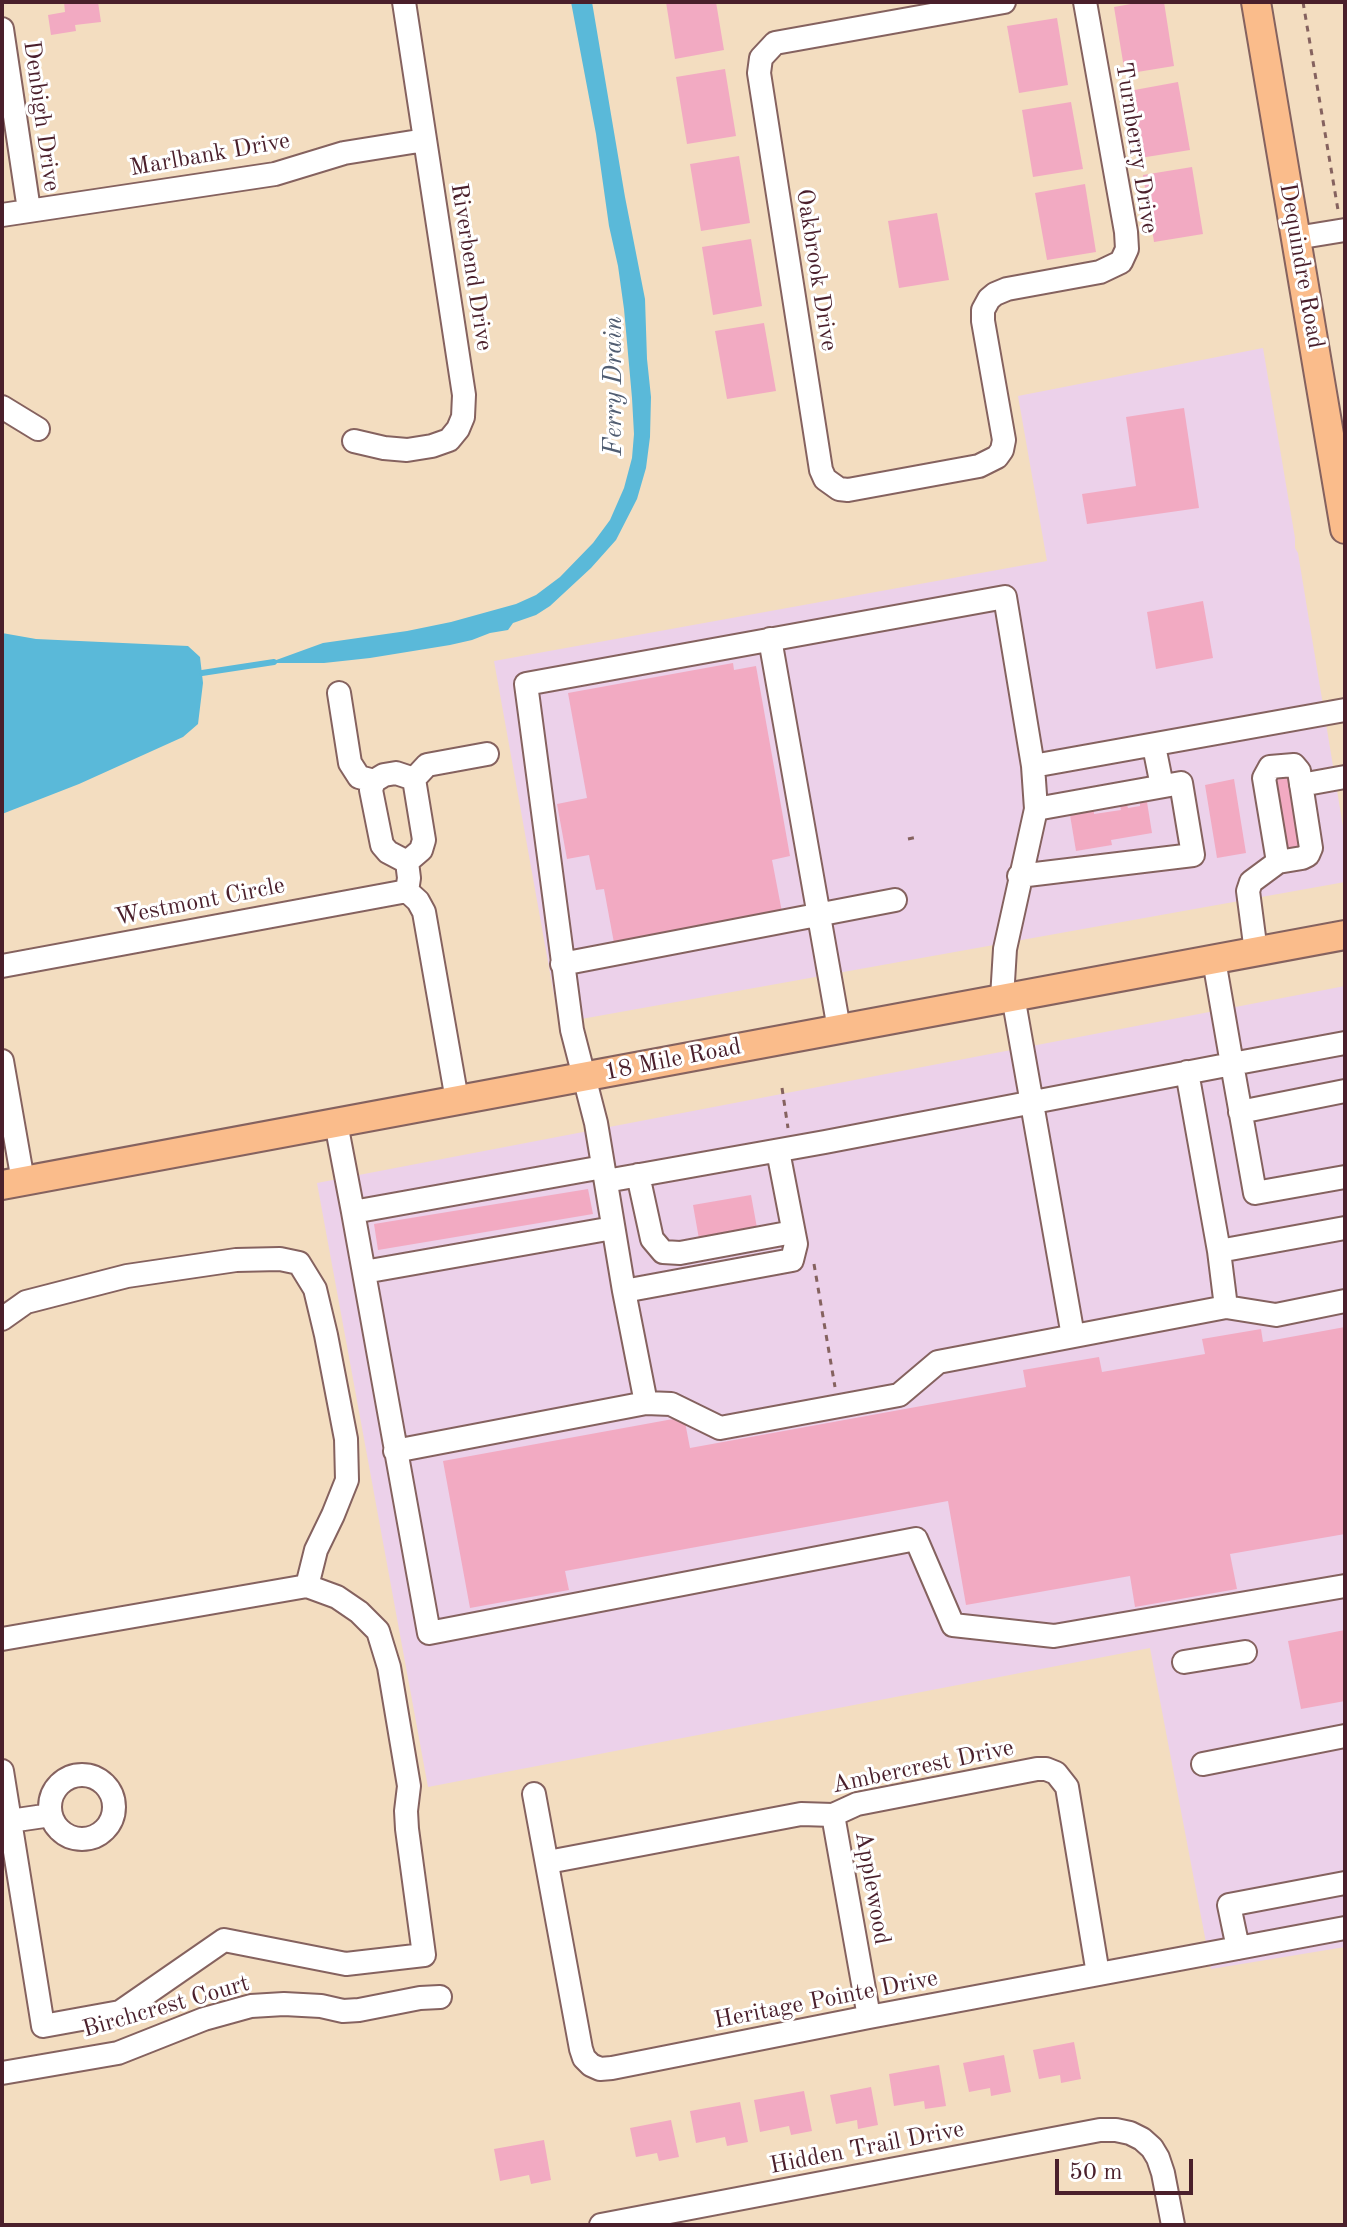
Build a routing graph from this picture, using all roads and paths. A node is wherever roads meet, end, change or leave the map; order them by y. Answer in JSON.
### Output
{"nodes":[{"id":1,"x":404,"y":2,"type":"edge"},
{"id":2,"x":1004,"y":2,"type":"edge"},
{"id":3,"x":1085,"y":2,"type":"edge"},
{"id":4,"x":1256,"y":2,"type":"edge"},
{"id":5,"x":1303,"y":2,"type":"edge"},
{"id":6,"x":2,"y":29,"type":"edge"},
{"id":7,"x":425,"y":140,"type":"junction"},
{"id":8,"x":29,"y":210,"type":"junction"},
{"id":9,"x":2,"y":215,"type":"edge"},
{"id":10,"x":1342,"y":224,"type":"edge"},
{"id":11,"x":1296,"y":238,"type":"junction"},
{"id":12,"x":2,"y":407,"type":"edge"},
{"id":13,"x":38,"y":429,"type":"dead end"},
{"id":14,"x":354,"y":441,"type":"dead end"},
{"id":15,"x":833,"y":485,"type":"joint"},
{"id":16,"x":1345,"y":529,"type":"edge"},
{"id":17,"x":770,"y":639,"type":"junction"},
{"id":18,"x":339,"y":693,"type":"dead end"},
{"id":19,"x":1345,"y":710,"type":"edge"},
{"id":20,"x":1154,"y":746,"type":"junction"},
{"id":21,"x":487,"y":754,"type":"dead end"},
{"id":22,"x":1033,"y":766,"type":"junction"},
{"id":23,"x":1345,"y":777,"type":"edge"},
{"id":24,"x":414,"y":779,"type":"junction"},
{"id":25,"x":374,"y":781,"type":"junction"},
{"id":26,"x":1301,"y":785,"type":"junction"},
{"id":27,"x":1162,"y":786,"type":"junction"},
{"id":28,"x":1036,"y":809,"type":"junction"},
{"id":29,"x":917,"y":837,"type":"dead end"},
{"id":30,"x":908,"y":839,"type":"dead end"},
{"id":31,"x":407,"y":862,"type":"junction"},
{"id":32,"x":1278,"y":862,"type":"junction"},
{"id":33,"x":1019,"y":876,"type":"junction"},
{"id":34,"x":407,"y":891,"type":"junction"},
{"id":35,"x":895,"y":900,"type":"dead end"},
{"id":36,"x":817,"y":914,"type":"junction"},
{"id":37,"x":1345,"y":935,"type":"edge"},
{"id":38,"x":1256,"y":952,"type":"junction"},
{"id":39,"x":1214,"y":960,"type":"junction"},
{"id":40,"x":562,"y":964,"type":"junction"},
{"id":41,"x":2,"y":966,"type":"edge"},
{"id":42,"x":1007,"y":997,"type":"junction"},
{"id":43,"x":839,"y":1029,"type":"junction"},
{"id":44,"x":1345,"y":1043,"type":"edge"},
{"id":45,"x":2,"y":1061,"type":"edge"},
{"id":46,"x":1232,"y":1064,"type":"junction"},
{"id":47,"x":1187,"y":1072,"type":"junction"},
{"id":48,"x":586,"y":1076,"type":"junction"},
{"id":49,"x":782,"y":1088,"type":"dead end"},
{"id":50,"x":1345,"y":1091,"type":"edge"},
{"id":51,"x":457,"y":1100,"type":"junction"},
{"id":52,"x":1033,"y":1102,"type":"junction"},
{"id":53,"x":1240,"y":1112,"type":"junction"},
{"id":54,"x":336,"y":1123,"type":"junction"},
{"id":55,"x":784,"y":1145,"type":"junction"},
{"id":56,"x":604,"y":1174,"type":"junction"},
{"id":57,"x":638,"y":1175,"type":"junction"},
{"id":58,"x":1345,"y":1177,"type":"edge"},
{"id":59,"x":13,"y":1183,"type":"edge"},
{"id":60,"x":353,"y":1212,"type":"junction"},
{"id":61,"x":613,"y":1228,"type":"junction"},
{"id":62,"x":1345,"y":1228,"type":"edge"},
{"id":63,"x":793,"y":1232,"type":"junction"},
{"id":64,"x":1219,"y":1251,"type":"junction"},
{"id":65,"x":814,"y":1256,"type":"dead end"},
{"id":66,"x":364,"y":1272,"type":"junction"},
{"id":67,"x":624,"y":1291,"type":"junction"},
{"id":68,"x":1345,"y":1301,"type":"edge"},
{"id":69,"x":1226,"y":1307,"type":"junction"},
{"id":70,"x":2,"y":1319,"type":"edge"},
{"id":71,"x":1073,"y":1336,"type":"junction"},
{"id":72,"x":843,"y":1386,"type":"dead end"},
{"id":73,"x":646,"y":1403,"type":"junction"},
{"id":74,"x":395,"y":1451,"type":"junction"},
{"id":75,"x":307,"y":1586,"type":"junction"},
{"id":76,"x":1345,"y":1586,"type":"edge"},
{"id":77,"x":2,"y":1639,"type":"edge"},
{"id":78,"x":1245,"y":1652,"type":"dead end"},
{"id":79,"x":1184,"y":1662,"type":"dead end"},
{"id":80,"x":1345,"y":1736,"type":"edge"},
{"id":81,"x":1203,"y":1764,"type":"dead end"},
{"id":82,"x":2,"y":1771,"type":"edge"},
{"id":83,"x":534,"y":1794,"type":"dead end"},
{"id":84,"x":51,"y":1815,"type":"dead end"},
{"id":85,"x":833,"y":1815,"type":"junction"},
{"id":86,"x":10,"y":1821,"type":"junction"},
{"id":87,"x":548,"y":1862,"type":"junction"},
{"id":88,"x":1345,"y":1883,"type":"edge"},
{"id":89,"x":1345,"y":1928,"type":"edge"},
{"id":90,"x":1238,"y":1948,"type":"junction"},
{"id":91,"x":1098,"y":1974,"type":"junction"},
{"id":92,"x":440,"y":1997,"type":"dead end"},
{"id":93,"x":869,"y":2017,"type":"junction"},
{"id":94,"x":2,"y":2073,"type":"edge"},
{"id":95,"x":601,"y":2225,"type":"edge"},
{"id":96,"x":1173,"y":2225,"type":"edge"}],
"edges":[{"from":1,"to":7,"type":"street","name":"Riverbend Drive"},
{"from":2,"to":15,"type":"street","name":"Oakbrook Drive"},
{"from":3,"to":15,"type":"street","name":"Turnberry Drive"},
{"from":4,"to":11,"type":"main road","name":"Dequindre Road"},
{"from":5,"to":10,"type":"path"},
{"from":6,"to":8,"type":"street","name":"Denbigh Drive"},
{"from":7,"to":8,"type":"street","name":"Marlbank Drive"},
{"from":7,"to":14,"type":"street","name":"Riverbend Drive"},
{"from":8,"to":9,"type":"street","name":"Marlbank Drive"},
{"from":10,"to":11,"type":"street"},
{"from":11,"to":16,"type":"main road","name":"Dequindre Road"},
{"from":12,"to":13,"type":"street"},
{"from":17,"to":22,"type":"street"},
{"from":17,"to":36,"type":"street"},
{"from":17,"to":40,"type":"street"},
{"from":18,"to":25,"type":"street"},
{"from":19,"to":20,"type":"street"},
{"from":20,"to":22,"type":"street"},
{"from":20,"to":27,"type":"street"},
{"from":21,"to":24,"type":"street"},
{"from":22,"to":28,"type":"street"},
{"from":23,"to":26,"type":"street"},
{"from":24,"to":25,"type":"street"},
{"from":24,"to":31,"type":"street"},
{"from":25,"to":31,"type":"street"},
{"from":26,"to":32,"type":"street"},
{"from":26,"to":32,"type":"street"},
{"from":27,"to":28,"type":"street"},
{"from":27,"to":33,"type":"street"},
{"from":28,"to":33,"type":"street"},
{"from":29,"to":30,"type":"path"},
{"from":31,"to":34,"type":"street"},
{"from":32,"to":38,"type":"street"},
{"from":33,"to":42,"type":"street"},
{"from":34,"to":41,"type":"street","name":"Westmont Circle"},
{"from":34,"to":51,"type":"street"},
{"from":35,"to":36,"type":"street"},
{"from":36,"to":40,"type":"street"},
{"from":36,"to":43,"type":"street"},
{"from":37,"to":38,"type":"main road","name":"18 Mile Road"},
{"from":38,"to":39,"type":"main road","name":"18 Mile Road"},
{"from":39,"to":42,"type":"main road","name":"18 Mile Road"},
{"from":39,"to":46,"type":"street"},
{"from":40,"to":48,"type":"street"},
{"from":42,"to":43,"type":"main road","name":"18 Mile Road"},
{"from":42,"to":52,"type":"street"},
{"from":43,"to":48,"type":"main road","name":"18 Mile Road"},
{"from":44,"to":46,"type":"street"},
{"from":45,"to":59,"type":"street"},
{"from":46,"to":47,"type":"street"},
{"from":46,"to":53,"type":"street"},
{"from":47,"to":52,"type":"street"},
{"from":47,"to":64,"type":"street"},
{"from":48,"to":51,"type":"main road","name":"18 Mile Road"},
{"from":48,"to":56,"type":"street"},
{"from":49,"to":55,"type":"path"},
{"from":50,"to":53,"type":"street"},
{"from":51,"to":54,"type":"main road","name":"18 Mile Road"},
{"from":52,"to":55,"type":"street"},
{"from":52,"to":71,"type":"street"},
{"from":53,"to":58,"type":"street"},
{"from":54,"to":59,"type":"main road","name":"18 Mile Road"},
{"from":54,"to":60,"type":"street"},
{"from":55,"to":57,"type":"street"},
{"from":55,"to":63,"type":"street"},
{"from":56,"to":57,"type":"street"},
{"from":56,"to":60,"type":"street"},
{"from":56,"to":61,"type":"street"},
{"from":57,"to":63,"type":"street"},
{"from":60,"to":66,"type":"street"},
{"from":61,"to":66,"type":"street"},
{"from":61,"to":67,"type":"street"},
{"from":62,"to":64,"type":"street"},
{"from":63,"to":67,"type":"street"},
{"from":64,"to":69,"type":"street"},
{"from":65,"to":72,"type":"path"},
{"from":66,"to":74,"type":"street"},
{"from":67,"to":73,"type":"street"},
{"from":68,"to":69,"type":"street"},
{"from":69,"to":71,"type":"street"},
{"from":70,"to":75,"type":"street"},
{"from":71,"to":73,"type":"street"},
{"from":73,"to":74,"type":"street"},
{"from":74,"to":76,"type":"street"},
{"from":75,"to":77,"type":"street"},
{"from":75,"to":86,"type":"street"},
{"from":78,"to":79,"type":"street"},
{"from":80,"to":81,"type":"street"},
{"from":82,"to":86,"type":"street"},
{"from":83,"to":87,"type":"street","name":"Heritage Pointe Drive"},
{"from":84,"to":86,"type":"street"},
{"from":85,"to":87,"type":"street","name":"Ambercrest Drive"},
{"from":85,"to":91,"type":"street","name":"Ambercrest Drive"},
{"from":85,"to":93,"type":"street","name":"Applewood"},
{"from":87,"to":93,"type":"street","name":"Heritage Pointe Drive"},
{"from":88,"to":90,"type":"street"},
{"from":89,"to":90,"type":"street","name":"Heritage Pointe Drive"},
{"from":90,"to":91,"type":"street","name":"Heritage Pointe Drive"},
{"from":91,"to":93,"type":"street","name":"Heritage Pointe Drive"},
{"from":92,"to":94,"type":"street","name":"Birchcrest Court"},
{"from":95,"to":96,"type":"street","name":"Hidden Trail Drive"}]}
